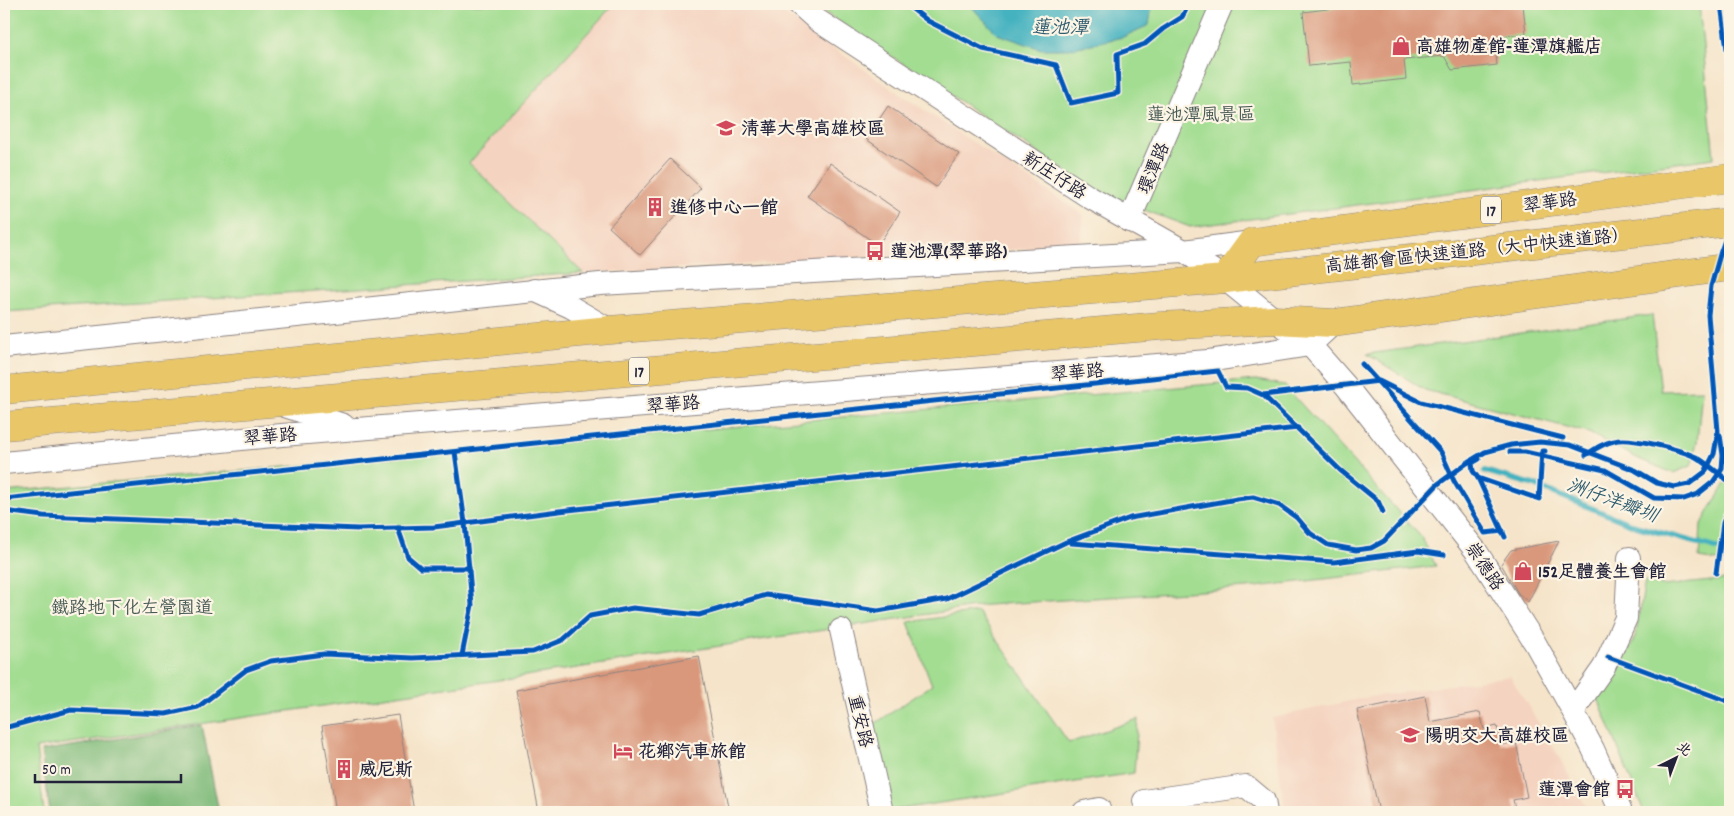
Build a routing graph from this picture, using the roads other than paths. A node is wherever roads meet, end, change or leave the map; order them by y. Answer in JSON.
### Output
{"nodes":[{"id":1,"x":799,"y":4,"type":"edge"},
{"id":2,"x":1222,"y":4,"type":"edge"},
{"id":3,"x":1730,"y":178,"type":"edge"},
{"id":4,"x":1129,"y":221,"type":"junction"},
{"id":5,"x":1730,"y":222,"type":"edge"},
{"id":6,"x":1252,"y":242,"type":"junction"},
{"id":7,"x":1184,"y":251,"type":"junction"},
{"id":8,"x":1730,"y":267,"type":"edge"},
{"id":9,"x":1224,"y":279,"type":"junction"},
{"id":10,"x":600,"y":284,"type":"junction"},
{"id":11,"x":533,"y":290,"type":"junction"},
{"id":12,"x":571,"y":307,"type":"junction"},
{"id":13,"x":1275,"y":320,"type":"junction"},
{"id":14,"x":1334,"y":323,"type":"junction"},
{"id":15,"x":610,"y":330,"type":"junction"},
{"id":16,"x":537,"y":338,"type":"junction"},
{"id":17,"x":1310,"y":345,"type":"junction"},
{"id":18,"x":4,"y":347,"type":"edge"},
{"id":19,"x":4,"y":390,"type":"edge"},
{"id":20,"x":346,"y":396,"type":"junction"},
{"id":21,"x":273,"y":403,"type":"junction"},
{"id":22,"x":314,"y":416,"type":"junction"},
{"id":23,"x":4,"y":426,"type":"edge"},
{"id":24,"x":355,"y":429,"type":"junction"},
{"id":25,"x":282,"y":435,"type":"junction"},
{"id":26,"x":4,"y":463,"type":"edge"},
{"id":27,"x":1629,"y":558,"type":"dead end"},
{"id":28,"x":841,"y":630,"type":"dead end"},
{"id":29,"x":1573,"y":711,"type":"junction"},
{"id":30,"x":1144,"y":801,"type":"dead end"},
{"id":31,"x":882,"y":812,"type":"edge"},
{"id":32,"x":1266,"y":812,"type":"edge"},
{"id":33,"x":1621,"y":812,"type":"edge"}],
"edges":[{"from":1,"to":4,"type":"street","name":"新庄仔路"},
{"from":2,"to":4,"type":"street","name":"環潭路"},
{"from":3,"to":6,"type":"main road","name":"翠華路","number":"17"},
{"from":4,"to":7,"type":"street","name":"新庄仔路"},
{"from":5,"to":9,"type":"main road","name":"高雄都會區快速道路（大中快速道路）"},
{"from":6,"to":7,"type":"street","name":"翠華路"},
{"from":6,"to":9,"type":"main road"},
{"from":7,"to":9,"type":"street","name":"新庄仔路"},
{"from":7,"to":10,"type":"street","name":"翠華路"},
{"from":8,"to":14,"type":"main road","name":"翠華路","number":"17"},
{"from":9,"to":13,"type":"street","name":"新庄仔路"},
{"from":9,"to":15,"type":"main road"},
{"from":10,"to":11,"type":"street","name":"翠華路"},
{"from":10,"to":12,"type":"street"},
{"from":11,"to":12,"type":"street"},
{"from":11,"to":18,"type":"street","name":"翠華路"},
{"from":12,"to":15,"type":"street"},
{"from":12,"to":16,"type":"street"},
{"from":13,"to":14,"type":"main road","name":"翠華路","number":"17"},
{"from":13,"to":17,"type":"street","name":"新庄仔路"},
{"from":13,"to":20,"type":"main road","name":"翠華路","number":"17"},
{"from":14,"to":17,"type":"street"},
{"from":15,"to":16,"type":"main road"},
{"from":16,"to":19,"type":"main road"},
{"from":17,"to":24,"type":"street","name":"翠華路"},
{"from":17,"to":29,"type":"street","name":"崇德路"},
{"from":20,"to":21,"type":"main road","name":"翠華路","number":"17"},
{"from":20,"to":22,"type":"street"},
{"from":21,"to":22,"type":"street"},
{"from":21,"to":23,"type":"main road","name":"翠華路","number":"17"},
{"from":22,"to":24,"type":"street"},
{"from":22,"to":25,"type":"street"},
{"from":24,"to":25,"type":"street","name":"翠華路"},
{"from":25,"to":26,"type":"street","name":"翠華路"},
{"from":27,"to":29,"type":"street"},
{"from":28,"to":31,"type":"street","name":"重安路"},
{"from":29,"to":33,"type":"street","name":"崇德路"},
{"from":30,"to":32,"type":"street"}]}
